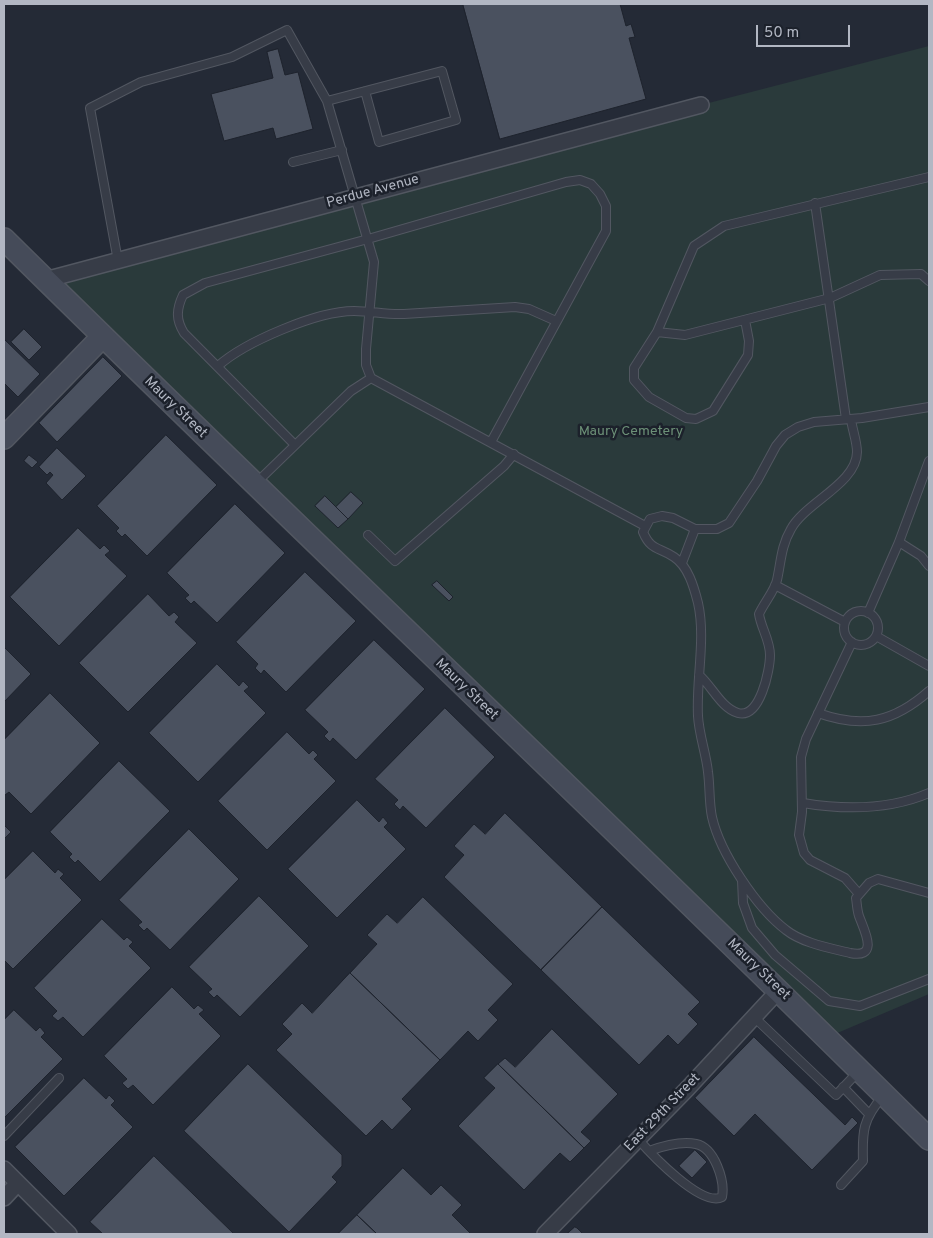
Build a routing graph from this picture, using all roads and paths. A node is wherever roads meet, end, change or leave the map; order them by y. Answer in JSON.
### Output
{"nodes":[{"id":1,"x":365,"y":91,"type":"junction"},
{"id":2,"x":327,"y":101,"type":"junction"},
{"id":3,"x":701,"y":105,"type":"dead end"},
{"id":4,"x":342,"y":150,"type":"junction"},
{"id":5,"x":293,"y":162,"type":"dead end"},
{"id":6,"x":929,"y":177,"type":"edge"},
{"id":7,"x":356,"y":196,"type":"junction"},
{"id":8,"x":815,"y":204,"type":"junction"},
{"id":9,"x":4,"y":239,"type":"edge"},
{"id":10,"x":368,"y":240,"type":"junction"},
{"id":11,"x":118,"y":261,"type":"junction"},
{"id":12,"x":45,"y":280,"type":"junction"},
{"id":13,"x":929,"y":281,"type":"edge"},
{"id":14,"x":830,"y":298,"type":"junction"},
{"id":15,"x":371,"y":313,"type":"junction"},
{"id":16,"x":744,"y":320,"type":"junction"},
{"id":17,"x":556,"y":321,"type":"junction"},
{"id":18,"x":657,"y":332,"type":"junction"},
{"id":19,"x":102,"y":337,"type":"junction"},
{"id":20,"x":218,"y":366,"type":"junction"},
{"id":21,"x":371,"y":378,"type":"junction"},
{"id":22,"x":929,"y":407,"type":"edge"},
{"id":23,"x":848,"y":419,"type":"junction"},
{"id":24,"x":4,"y":438,"type":"edge"},
{"id":25,"x":491,"y":442,"type":"junction"},
{"id":26,"x":295,"y":445,"type":"junction"},
{"id":27,"x":514,"y":454,"type":"junction"},
{"id":28,"x":929,"y":461,"type":"edge"},
{"id":29,"x":254,"y":485,"type":"junction"},
{"id":30,"x":920,"y":491,"type":"junction"},
{"id":31,"x":929,"y":493,"type":"edge"},
{"id":32,"x":644,"y":526,"type":"junction"},
{"id":33,"x":695,"y":529,"type":"junction"},
{"id":34,"x":368,"y":535,"type":"dead end"},
{"id":35,"x":900,"y":542,"type":"junction"},
{"id":36,"x":682,"y":563,"type":"junction"},
{"id":37,"x":929,"y":566,"type":"edge"},
{"id":38,"x":775,"y":585,"type":"junction"},
{"id":39,"x":868,"y":612,"type":"junction"},
{"id":40,"x":845,"y":622,"type":"junction"},
{"id":41,"x":876,"y":636,"type":"junction"},
{"id":42,"x":852,"y":642,"type":"junction"},
{"id":43,"x":929,"y":666,"type":"edge"},
{"id":44,"x":699,"y":676,"type":"junction"},
{"id":45,"x":929,"y":691,"type":"edge"},
{"id":46,"x":818,"y":713,"type":"junction"},
{"id":47,"x":929,"y":793,"type":"edge"},
{"id":48,"x":802,"y":803,"type":"junction"},
{"id":49,"x":742,"y":880,"type":"junction"},
{"id":50,"x":929,"y":893,"type":"edge"},
{"id":51,"x":859,"y":894,"type":"junction"},
{"id":52,"x":929,"y":979,"type":"edge"},
{"id":53,"x":779,"y":990,"type":"junction"},
{"id":54,"x":754,"y":1017,"type":"junction"},
{"id":55,"x":860,"y":1070,"type":"junction"},
{"id":56,"x":58,"y":1078,"type":"dead end"},
{"id":57,"x":843,"y":1087,"type":"junction"},
{"id":58,"x":885,"y":1095,"type":"junction"},
{"id":59,"x":868,"y":1114,"type":"junction"},
{"id":60,"x":4,"y":1136,"type":"edge"},
{"id":61,"x":638,"y":1139,"type":"junction"},
{"id":62,"x":929,"y":1139,"type":"edge"},
{"id":63,"x":650,"y":1151,"type":"junction"},
{"id":64,"x":4,"y":1169,"type":"edge"},
{"id":65,"x":18,"y":1183,"type":"junction"},
{"id":66,"x":842,"y":1185,"type":"dead end"},
{"id":67,"x":4,"y":1198,"type":"edge"},
{"id":68,"x":550,"y":1232,"type":"edge"},
{"id":69,"x":69,"y":1234,"type":"edge"}],
"edges":[{"from":1,"to":1,"type":"lane"},
{"from":1,"to":2,"type":"lane"},
{"from":2,"to":4,"type":"lane"},
{"from":2,"to":11,"type":"lane"},
{"from":3,"to":7,"type":"street","name":"Perdue Avenue"},
{"from":4,"to":5,"type":"lane"},
{"from":4,"to":7,"type":"lane"},
{"from":6,"to":8,"type":"lane"},
{"from":7,"to":10,"type":"lane"},
{"from":7,"to":11,"type":"street","name":"Perdue Avenue"},
{"from":8,"to":14,"type":"lane"},
{"from":8,"to":18,"type":"lane"},
{"from":9,"to":12,"type":"street","name":"Maury Street"},
{"from":10,"to":15,"type":"lane"},
{"from":10,"to":17,"type":"lane"},
{"from":10,"to":20,"type":"lane"},
{"from":11,"to":12,"type":"street","name":"Perdue Avenue"},
{"from":12,"to":19,"type":"street","name":"Maury Street"},
{"from":13,"to":14,"type":"lane"},
{"from":14,"to":16,"type":"lane"},
{"from":14,"to":23,"type":"lane"},
{"from":15,"to":17,"type":"lane"},
{"from":15,"to":20,"type":"lane"},
{"from":15,"to":21,"type":"lane"},
{"from":16,"to":18,"type":"lane"},
{"from":16,"to":18,"type":"lane"},
{"from":17,"to":25,"type":"lane"},
{"from":19,"to":24,"type":"street"},
{"from":19,"to":29,"type":"street","name":"Maury Street"},
{"from":20,"to":26,"type":"lane"},
{"from":21,"to":25,"type":"lane"},
{"from":21,"to":26,"type":"lane"},
{"from":22,"to":23,"type":"lane"},
{"from":23,"to":33,"type":"lane"},
{"from":23,"to":38,"type":"lane"},
{"from":25,"to":27,"type":"lane"},
{"from":26,"to":29,"type":"lane"},
{"from":27,"to":32,"type":"lane"},
{"from":27,"to":34,"type":"lane"},
{"from":28,"to":30,"type":"lane"},
{"from":29,"to":53,"type":"street","name":"Maury Street"},
{"from":30,"to":31,"type":"lane"},
{"from":30,"to":35,"type":"lane"},
{"from":32,"to":33,"type":"lane"},
{"from":32,"to":36,"type":"lane"},
{"from":33,"to":36,"type":"lane"},
{"from":35,"to":37,"type":"lane"},
{"from":35,"to":39,"type":"lane"},
{"from":36,"to":44,"type":"lane"},
{"from":38,"to":40,"type":"lane"},
{"from":38,"to":44,"type":"lane"},
{"from":39,"to":40,"type":"lane"},
{"from":39,"to":41,"type":"lane"},
{"from":40,"to":42,"type":"lane"},
{"from":41,"to":42,"type":"lane"},
{"from":41,"to":43,"type":"lane"},
{"from":42,"to":46,"type":"lane"},
{"from":44,"to":49,"type":"lane"},
{"from":45,"to":46,"type":"lane"},
{"from":46,"to":48,"type":"lane"},
{"from":47,"to":48,"type":"lane"},
{"from":48,"to":51,"type":"lane"},
{"from":49,"to":51,"type":"lane"},
{"from":49,"to":52,"type":"lane"},
{"from":50,"to":51,"type":"lane"},
{"from":53,"to":54,"type":"street","name":"East 29th Street"},
{"from":53,"to":55,"type":"street","name":"Maury Street"},
{"from":54,"to":57,"type":"lane"},
{"from":54,"to":61,"type":"street","name":"East 29th Street"},
{"from":55,"to":57,"type":"lane"},
{"from":55,"to":58,"type":"street","name":"Maury Street"},
{"from":56,"to":60,"type":"lane"},
{"from":57,"to":59,"type":"lane"},
{"from":58,"to":59,"type":"lane"},
{"from":58,"to":62,"type":"street","name":"Maury Street"},
{"from":59,"to":66,"type":"lane"},
{"from":61,"to":63,"type":"lane"},
{"from":61,"to":68,"type":"street","name":"East 29th Street"},
{"from":63,"to":63,"type":"lane"},
{"from":64,"to":65,"type":"street"},
{"from":65,"to":67,"type":"street"},
{"from":65,"to":69,"type":"street"}]}
